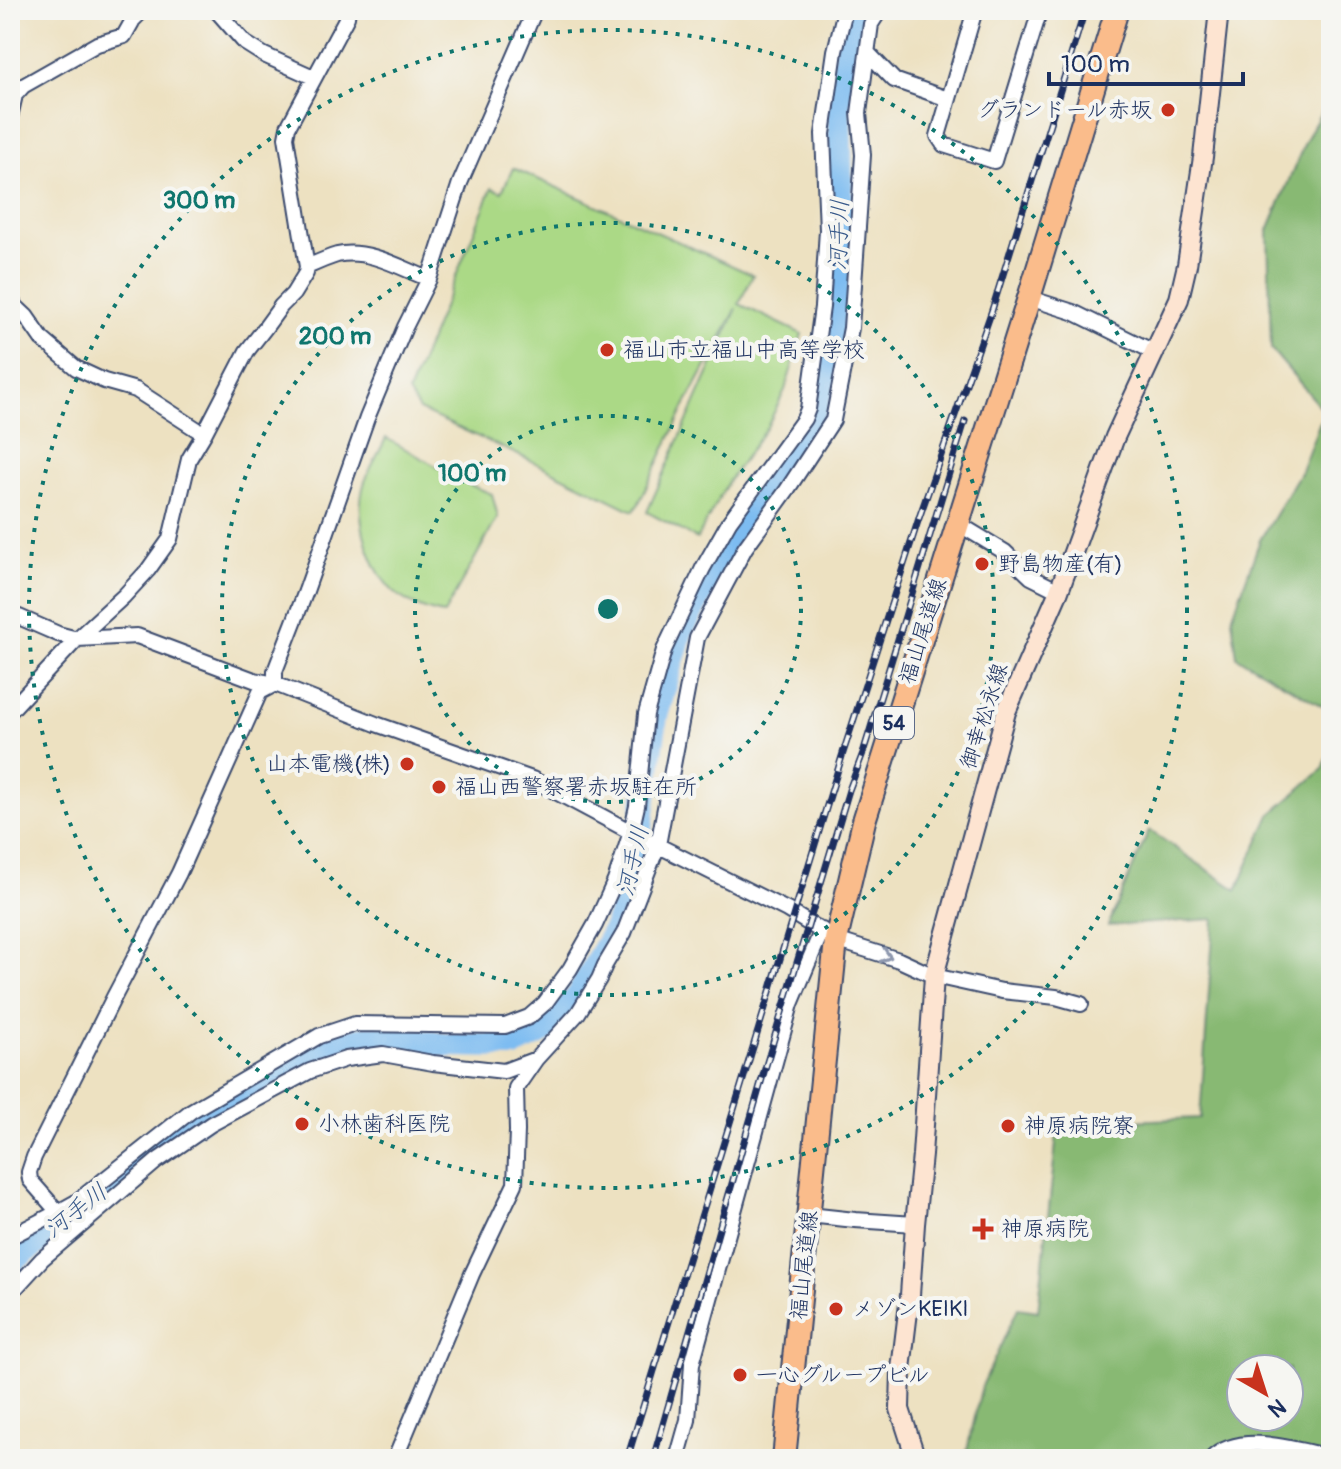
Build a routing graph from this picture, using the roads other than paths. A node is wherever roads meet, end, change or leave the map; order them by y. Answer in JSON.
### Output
{"nodes":[{"id":1,"x":143,"y":10,"type":"edge"},
{"id":2,"x":216,"y":10,"type":"edge"},
{"id":3,"x":348,"y":10,"type":"edge"},
{"id":4,"x":535,"y":10,"type":"edge"},
{"id":5,"x":880,"y":10,"type":"edge"},
{"id":6,"x":975,"y":10,"type":"edge"},
{"id":7,"x":1040,"y":10,"type":"edge"},
{"id":8,"x":1117,"y":10,"type":"edge"},
{"id":9,"x":1219,"y":10,"type":"edge"},
{"id":10,"x":843,"y":12,"type":"edge"},
{"id":11,"x":870,"y":23,"type":"junction"},
{"id":12,"x":868,"y":53,"type":"junction"},
{"id":13,"x":313,"y":77,"type":"junction"},
{"id":14,"x":948,"y":99,"type":"junction"},
{"id":15,"x":10,"y":117,"type":"edge"},
{"id":16,"x":307,"y":267,"type":"junction"},
{"id":17,"x":429,"y":279,"type":"junction"},
{"id":18,"x":1029,"y":298,"type":"junction"},
{"id":19,"x":10,"y":301,"type":"edge"},
{"id":20,"x":1154,"y":352,"type":"junction"},
{"id":21,"x":204,"y":434,"type":"junction"},
{"id":22,"x":956,"y":526,"type":"junction"},
{"id":23,"x":1059,"y":591,"type":"junction"},
{"id":24,"x":10,"y":616,"type":"edge"},
{"id":25,"x":77,"y":639,"type":"junction"},
{"id":26,"x":275,"y":684,"type":"junction"},
{"id":27,"x":10,"y":711,"type":"edge"},
{"id":28,"x":633,"y":833,"type":"junction"},
{"id":29,"x":655,"y":844,"type":"junction"},
{"id":30,"x":829,"y":935,"type":"junction"},
{"id":31,"x":934,"y":976,"type":"junction"},
{"id":32,"x":1081,"y":1004,"type":"dead end"},
{"id":33,"x":536,"y":1059,"type":"junction"},
{"id":34,"x":58,"y":1212,"type":"junction"},
{"id":35,"x":809,"y":1215,"type":"junction"},
{"id":36,"x":915,"y":1224,"type":"junction"},
{"id":37,"x":10,"y":1237,"type":"edge"},
{"id":38,"x":10,"y":1293,"type":"edge"},
{"id":39,"x":1331,"y":1457,"type":"edge"},
{"id":40,"x":395,"y":1459,"type":"edge"},
{"id":41,"x":677,"y":1459,"type":"edge"},
{"id":42,"x":784,"y":1459,"type":"edge"},
{"id":43,"x":916,"y":1459,"type":"edge"},
{"id":44,"x":1211,"y":1459,"type":"edge"}],
"edges":[{"from":1,"to":15,"type":"street"},
{"from":2,"to":13,"type":"street"},
{"from":3,"to":13,"type":"street"},
{"from":4,"to":17,"type":"street"},
{"from":5,"to":11,"type":"street"},
{"from":6,"to":14,"type":"street"},
{"from":7,"to":14,"type":"street"},
{"from":8,"to":18,"type":"main road","name":"福山尾道線","number":"54"},
{"from":9,"to":20,"type":"main road","name":"御幸松永線"},
{"from":10,"to":11,"type":"street"},
{"from":10,"to":28,"type":"street"},
{"from":11,"to":12,"type":"street"},
{"from":12,"to":14,"type":"street"},
{"from":12,"to":29,"type":"street"},
{"from":13,"to":16,"type":"street"},
{"from":16,"to":17,"type":"street"},
{"from":16,"to":21,"type":"street"},
{"from":17,"to":26,"type":"street"},
{"from":18,"to":20,"type":"street"},
{"from":18,"to":22,"type":"main road","name":"福山尾道線","number":"54"},
{"from":19,"to":21,"type":"street"},
{"from":20,"to":23,"type":"main road","name":"御幸松永線"},
{"from":21,"to":25,"type":"street"},
{"from":22,"to":23,"type":"street"},
{"from":22,"to":30,"type":"main road","name":"福山尾道線","number":"54"},
{"from":23,"to":31,"type":"main road","name":"御幸松永線"},
{"from":24,"to":25,"type":"street"},
{"from":25,"to":26,"type":"street"},
{"from":25,"to":27,"type":"street"},
{"from":26,"to":28,"type":"street"},
{"from":26,"to":34,"type":"street"},
{"from":28,"to":29,"type":"street"},
{"from":28,"to":34,"type":"street"},
{"from":29,"to":30,"type":"street"},
{"from":29,"to":33,"type":"street"},
{"from":30,"to":31,"type":"street","one_way":true},
{"from":30,"to":35,"type":"main road","name":"福山尾道線","number":"54"},
{"from":30,"to":41,"type":"street"},
{"from":31,"to":32,"type":"street"},
{"from":31,"to":36,"type":"main road","name":"御幸松永線"},
{"from":33,"to":38,"type":"street"},
{"from":33,"to":40,"type":"street"},
{"from":34,"to":37,"type":"street"},
{"from":35,"to":36,"type":"street"},
{"from":35,"to":42,"type":"main road","name":"福山尾道線","number":"54"},
{"from":36,"to":43,"type":"main road","name":"御幸松永線"},
{"from":39,"to":44,"type":"street"}]}
